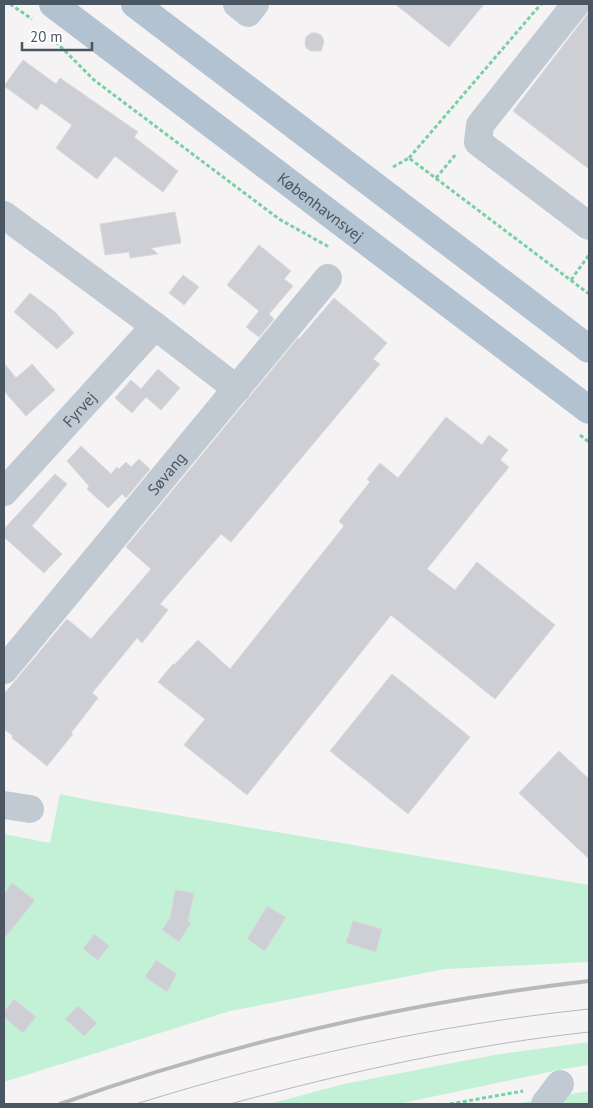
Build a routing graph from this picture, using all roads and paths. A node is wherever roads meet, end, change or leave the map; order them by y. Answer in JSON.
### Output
{"nodes":[{"id":1,"x":10,"y":4,"type":"edge"},
{"id":2,"x":135,"y":4,"type":"edge"},
{"id":3,"x":237,"y":4,"type":"edge"},
{"id":4,"x":255,"y":4,"type":"edge"},
{"id":5,"x":541,"y":4,"type":"edge"},
{"id":6,"x":576,"y":4,"type":"edge"},
{"id":7,"x":45,"y":13,"type":"edge"},
{"id":8,"x":49,"y":35,"type":"dead end"},
{"id":9,"x":409,"y":158,"type":"junction"},
{"id":10,"x":391,"y":168,"type":"dead end"},
{"id":11,"x":4,"y":215,"type":"edge"},
{"id":12,"x":589,"y":226,"type":"edge"},
{"id":13,"x":336,"y":251,"type":"dead end"},
{"id":14,"x":589,"y":256,"type":"edge"},
{"id":15,"x":328,"y":278,"type":"dead end"},
{"id":16,"x":571,"y":280,"type":"junction"},
{"id":17,"x":589,"y":294,"type":"edge"},
{"id":18,"x":155,"y":326,"type":"junction"},
{"id":19,"x":589,"y":349,"type":"edge"},
{"id":20,"x":237,"y":389,"type":"junction"},
{"id":21,"x":582,"y":420,"type":"edge"},
{"id":22,"x":589,"y":442,"type":"edge"},
{"id":23,"x":4,"y":492,"type":"edge"},
{"id":24,"x":4,"y":670,"type":"edge"},
{"id":25,"x":552,"y":1094,"type":"edge"},
{"id":26,"x":450,"y":1104,"type":"edge"}],
"edges":[{"from":1,"to":7,"type":"path"},
{"from":2,"to":19,"type":"main road"},
{"from":3,"to":4,"type":"street"},
{"from":5,"to":9,"type":"path"},
{"from":6,"to":12,"type":"street"},
{"from":7,"to":21,"type":"main road","name":"Københavnsvej"},
{"from":8,"to":13,"type":"path"},
{"from":9,"to":10,"type":"path"},
{"from":9,"to":16,"type":"path"},
{"from":11,"to":18,"type":"street"},
{"from":14,"to":16,"type":"path"},
{"from":15,"to":20,"type":"street","name":"Søvang"},
{"from":16,"to":17,"type":"path"},
{"from":18,"to":20,"type":"street"},
{"from":18,"to":23,"type":"street","name":"Fyrvej"},
{"from":20,"to":24,"type":"street","name":"Søvang"},
{"from":21,"to":22,"type":"path"},
{"from":25,"to":26,"type":"path"}]}
